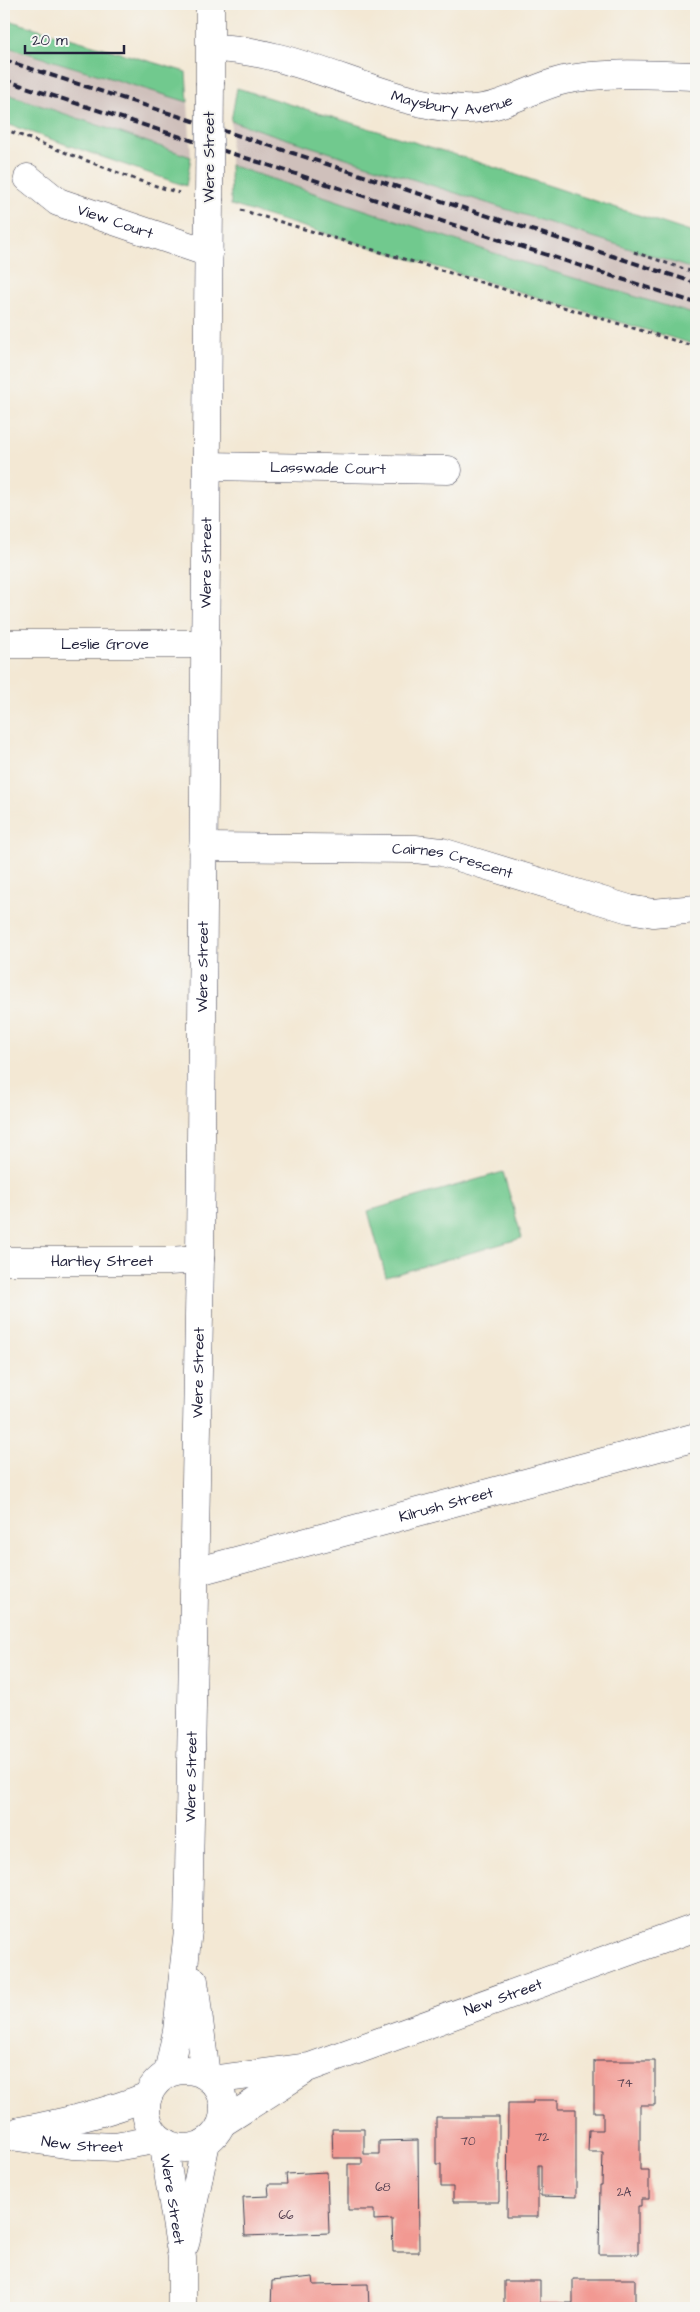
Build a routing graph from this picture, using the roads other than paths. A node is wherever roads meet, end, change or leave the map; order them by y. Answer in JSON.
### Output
{"nodes":[{"id":1,"x":210,"y":4,"type":"edge"},
{"id":2,"x":211,"y":48,"type":"junction"},
{"id":3,"x":696,"y":76,"type":"edge"},
{"id":4,"x":28,"y":178,"type":"dead end"},
{"id":5,"x":209,"y":252,"type":"junction"},
{"id":6,"x":208,"y":466,"type":"junction"},
{"id":7,"x":448,"y":470,"type":"dead end"},
{"id":8,"x":4,"y":644,"type":"edge"},
{"id":9,"x":206,"y":644,"type":"junction"},
{"id":10,"x":203,"y":847,"type":"junction"},
{"id":11,"x":696,"y":909,"type":"edge"},
{"id":12,"x":200,"y":1259,"type":"junction"},
{"id":13,"x":4,"y":1261,"type":"edge"},
{"id":14,"x":696,"y":1437,"type":"edge"},
{"id":15,"x":195,"y":1572,"type":"junction"},
{"id":16,"x":696,"y":1927,"type":"edge"},
{"id":17,"x":188,"y":1930,"type":"junction"},
{"id":18,"x":310,"y":2067,"type":"junction"},
{"id":19,"x":168,"y":2074,"type":"junction"},
{"id":20,"x":209,"y":2078,"type":"junction"},
{"id":21,"x":148,"y":2096,"type":"junction"},
{"id":22,"x":214,"y":2132,"type":"junction"},
{"id":23,"x":4,"y":2135,"type":"edge"},
{"id":24,"x":162,"y":2140,"type":"junction"},
{"id":25,"x":182,"y":2258,"type":"junction"},
{"id":26,"x":182,"y":2308,"type":"edge"}],
"edges":[{"from":1,"to":2,"type":"street","name":"Were Street"},
{"from":2,"to":3,"type":"street","name":"Maysbury Avenue"},
{"from":2,"to":5,"type":"street","name":"Were Street","bridge":true},
{"from":4,"to":5,"type":"street","name":"View Court"},
{"from":5,"to":6,"type":"street","name":"Were Street"},
{"from":6,"to":7,"type":"street","name":"Lasswade Court"},
{"from":6,"to":9,"type":"street","name":"Were Street"},
{"from":8,"to":9,"type":"street","name":"Leslie Grove"},
{"from":9,"to":10,"type":"street","name":"Were Street"},
{"from":10,"to":11,"type":"street","name":"Cairnes Crescent"},
{"from":10,"to":12,"type":"street","name":"Were Street"},
{"from":12,"to":13,"type":"street","name":"Hartley Street"},
{"from":12,"to":15,"type":"street","name":"Were Street"},
{"from":14,"to":15,"type":"street","name":"Kilrush Street"},
{"from":15,"to":17,"type":"street","name":"Were Street"},
{"from":16,"to":18,"type":"street","name":"New Street"},
{"from":17,"to":19,"type":"street","name":"Were Street"},
{"from":17,"to":20,"type":"street","name":"Were Street"},
{"from":18,"to":20,"type":"street","name":"New Street"},
{"from":18,"to":22,"type":"street","name":"New Street"},
{"from":19,"to":20,"type":"street"},
{"from":19,"to":21,"type":"street"},
{"from":20,"to":22,"type":"street"},
{"from":21,"to":23,"type":"street","name":"New Street"},
{"from":21,"to":24,"type":"street"},
{"from":22,"to":24,"type":"street"},
{"from":22,"to":25,"type":"street","name":"Were Street"},
{"from":23,"to":24,"type":"street","name":"New Street"},
{"from":24,"to":25,"type":"street","name":"Were Street"},
{"from":25,"to":26,"type":"street","name":"Were Street"}]}
